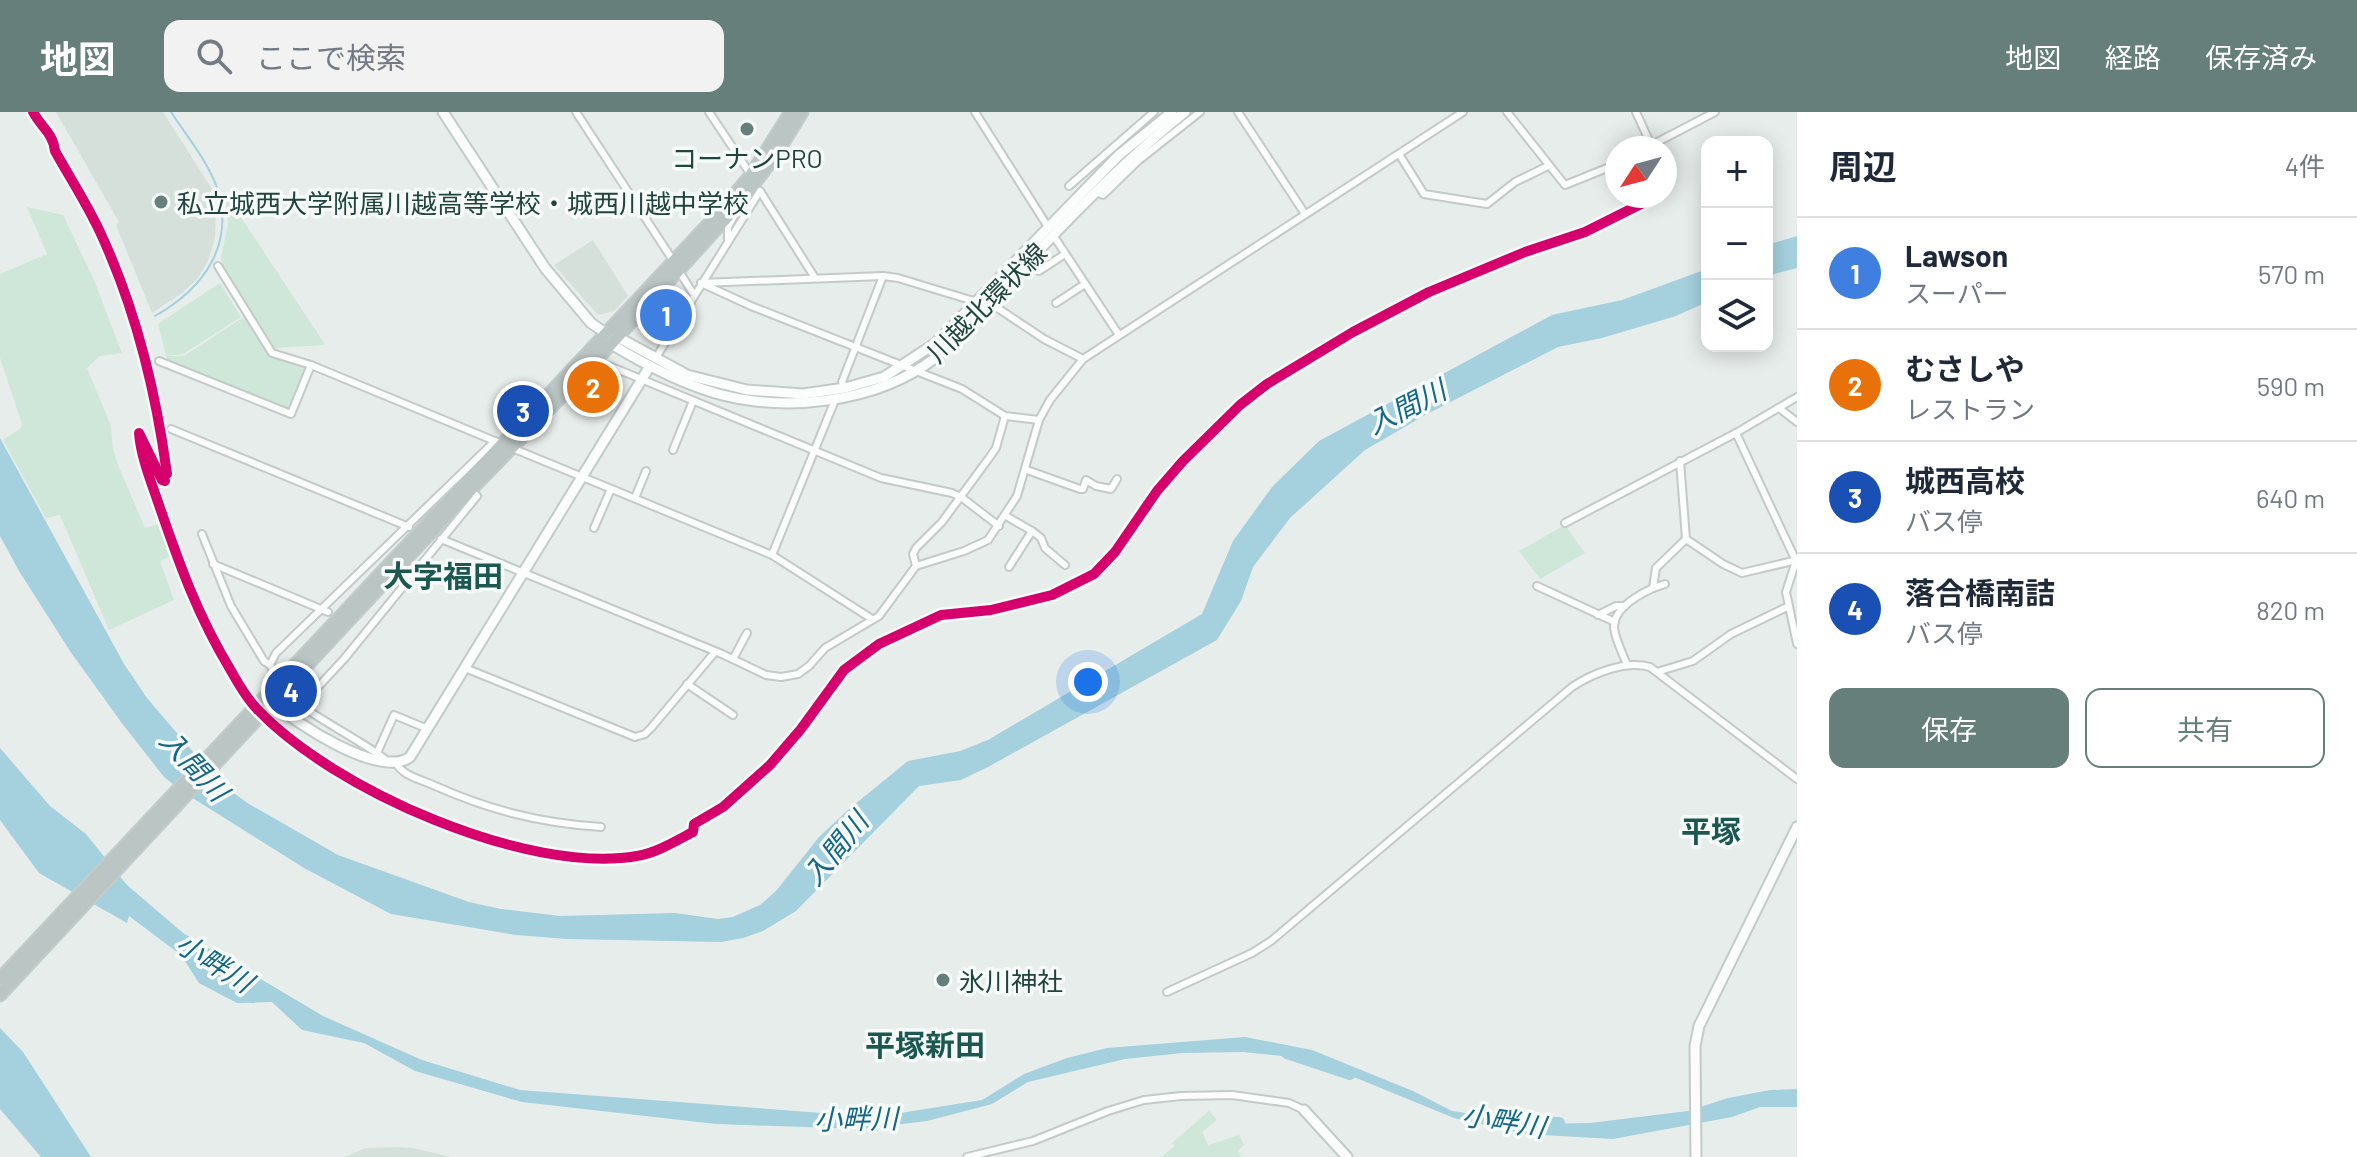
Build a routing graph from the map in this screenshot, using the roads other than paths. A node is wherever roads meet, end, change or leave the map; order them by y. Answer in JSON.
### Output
{"nodes":[{"id":1,"x":443,"y":112,"type":"edge"},
{"id":2,"x":576,"y":112,"type":"edge"},
{"id":3,"x":709,"y":112,"type":"edge"},
{"id":4,"x":791,"y":112,"type":"edge"},
{"id":5,"x":802,"y":112,"type":"edge"},
{"id":6,"x":975,"y":112,"type":"edge"},
{"id":7,"x":1154,"y":112,"type":"edge"},
{"id":8,"x":1172,"y":112,"type":"edge"},
{"id":9,"x":1185,"y":112,"type":"edge"},
{"id":10,"x":1200,"y":112,"type":"edge"},
{"id":11,"x":1238,"y":112,"type":"edge"},
{"id":12,"x":1463,"y":112,"type":"edge"},
{"id":13,"x":1507,"y":112,"type":"edge"},
{"id":14,"x":1636,"y":112,"type":"edge"},
{"id":15,"x":1715,"y":112,"type":"edge"},
{"id":16,"x":1645,"y":136,"type":"edge"},
{"id":17,"x":1670,"y":136,"type":"edge"},
{"id":18,"x":1399,"y":154,"type":"junction"},
{"id":19,"x":1548,"y":166,"type":"junction"},
{"id":20,"x":1605,"y":169,"type":"edge"},
{"id":21,"x":1085,"y":173,"type":"junction"},
{"id":22,"x":751,"y":175,"type":"junction"},
{"id":23,"x":1093,"y":181,"type":"junction"},
{"id":24,"x":1069,"y":186,"type":"dead end"},
{"id":25,"x":1096,"y":192,"type":"junction"},
{"id":26,"x":738,"y":205,"type":"junction"},
{"id":27,"x":1305,"y":214,"type":"junction"},
{"id":28,"x":1050,"y":231,"type":"junction"},
{"id":29,"x":727,"y":245,"type":"junction"},
{"id":30,"x":1065,"y":254,"type":"junction"},
{"id":31,"x":218,"y":266,"type":"dead end"},
{"id":32,"x":676,"y":266,"type":"junction"},
{"id":33,"x":1039,"y":271,"type":"dead end"},
{"id":34,"x":883,"y":276,"type":"junction"},
{"id":35,"x":815,"y":278,"type":"junction"},
{"id":36,"x":701,"y":283,"type":"junction"},
{"id":37,"x":1085,"y":284,"type":"junction"},
{"id":38,"x":694,"y":295,"type":"junction"},
{"id":39,"x":977,"y":302,"type":"junction"},
{"id":40,"x":1056,"y":303,"type":"dead end"},
{"id":41,"x":988,"y":305,"type":"junction"},
{"id":42,"x":1119,"y":335,"type":"junction"},
{"id":43,"x":612,"y":338,"type":"junction"},
{"id":44,"x":855,"y":347,"type":"junction"},
{"id":45,"x":1083,"y":359,"type":"junction"},
{"id":46,"x":159,"y":361,"type":"dead end"},
{"id":47,"x":653,"y":362,"type":"junction"},
{"id":48,"x":311,"y":365,"type":"junction"},
{"id":49,"x":607,"y":365,"type":"dead end"},
{"id":50,"x":900,"y":365,"type":"junction"},
{"id":51,"x":913,"y":372,"type":"junction"},
{"id":52,"x":641,"y":381,"type":"junction"},
{"id":53,"x":845,"y":388,"type":"junction"},
{"id":54,"x":1797,"y":397,"type":"edge"},
{"id":55,"x":835,"y":400,"type":"junction"},
{"id":56,"x":693,"y":401,"type":"junction"},
{"id":57,"x":1779,"y":408,"type":"junction"},
{"id":58,"x":1005,"y":416,"type":"junction"},
{"id":59,"x":1039,"y":420,"type":"junction"},
{"id":60,"x":1797,"y":422,"type":"edge"},
{"id":61,"x":171,"y":429,"type":"dead end"},
{"id":62,"x":1736,"y":433,"type":"junction"},
{"id":63,"x":503,"y":444,"type":"junction"},
{"id":64,"x":673,"y":450,"type":"dead end"},
{"id":65,"x":814,"y":450,"type":"junction"},
{"id":66,"x":1680,"y":461,"type":"junction"},
{"id":67,"x":1027,"y":470,"type":"junction"},
{"id":68,"x":646,"y":471,"type":"dead end"},
{"id":69,"x":583,"y":476,"type":"junction"},
{"id":70,"x":1117,"y":479,"type":"dead end"},
{"id":71,"x":611,"y":489,"type":"junction"},
{"id":72,"x":471,"y":490,"type":"junction"},
{"id":73,"x":961,"y":497,"type":"junction"},
{"id":74,"x":635,"y":498,"type":"junction"},
{"id":75,"x":1006,"y":516,"type":"junction"},
{"id":76,"x":1565,"y":523,"type":"dead end"},
{"id":77,"x":999,"y":526,"type":"junction"},
{"id":78,"x":409,"y":527,"type":"junction"},
{"id":79,"x":594,"y":528,"type":"dead end"},
{"id":80,"x":1032,"y":531,"type":"junction"},
{"id":81,"x":202,"y":534,"type":"dead end"},
{"id":82,"x":441,"y":539,"type":"junction"},
{"id":83,"x":1686,"y":539,"type":"junction"},
{"id":84,"x":772,"y":555,"type":"junction"},
{"id":85,"x":1796,"y":561,"type":"edge"},
{"id":86,"x":213,"y":564,"type":"junction"},
{"id":87,"x":1065,"y":565,"type":"dead end"},
{"id":88,"x":916,"y":566,"type":"junction"},
{"id":89,"x":1009,"y":567,"type":"dead end"},
{"id":90,"x":525,"y":573,"type":"junction"},
{"id":91,"x":1665,"y":584,"type":"dead end"},
{"id":92,"x":1537,"y":586,"type":"dead end"},
{"id":93,"x":1653,"y":588,"type":"junction"},
{"id":94,"x":1625,"y":606,"type":"junction"},
{"id":95,"x":1787,"y":607,"type":"junction"},
{"id":96,"x":320,"y":609,"type":"junction"},
{"id":97,"x":328,"y":612,"type":"dead end"},
{"id":98,"x":1598,"y":615,"type":"junction"},
{"id":99,"x":872,"y":619,"type":"junction"},
{"id":100,"x":1615,"y":622,"type":"junction"},
{"id":101,"x":747,"y":633,"type":"dead end"},
{"id":102,"x":1797,"y":644,"type":"edge"},
{"id":103,"x":715,"y":652,"type":"junction"},
{"id":104,"x":733,"y":659,"type":"junction"},
{"id":105,"x":1627,"y":665,"type":"junction"},
{"id":106,"x":465,"y":668,"type":"junction"},
{"id":107,"x":1657,"y":672,"type":"junction"},
{"id":108,"x":687,"y":684,"type":"junction"},
{"id":109,"x":297,"y":695,"type":"dead end"},
{"id":110,"x":304,"y":702,"type":"junction"},
{"id":111,"x":268,"y":704,"type":"junction"},
{"id":112,"x":733,"y":715,"type":"dead end"},
{"id":113,"x":428,"y":729,"type":"junction"},
{"id":114,"x":377,"y":753,"type":"junction"},
{"id":115,"x":392,"y":763,"type":"junction"},
{"id":116,"x":1797,"y":779,"type":"edge"},
{"id":117,"x":601,"y":827,"type":"dead end"},
{"id":118,"x":1797,"y":827,"type":"edge"},
{"id":119,"x":48,"y":936,"type":"junction"},
{"id":120,"x":0,"y":979,"type":"edge"},
{"id":121,"x":1167,"y":992,"type":"dead end"},
{"id":122,"x":0,"y":995,"type":"edge"},
{"id":123,"x":1304,"y":1110,"type":"joint"},
{"id":124,"x":1001,"y":1150,"type":"junction"},
{"id":125,"x":1696,"y":1152,"type":"edge"},
{"id":126,"x":967,"y":1157,"type":"edge"},
{"id":127,"x":996,"y":1157,"type":"edge"},
{"id":128,"x":1347,"y":1157,"type":"edge"}],
"edges":[{"from":1,"to":43,"type":"main road","name":"川越北環状線"},
{"from":2,"to":32,"type":"street"},
{"from":3,"to":22,"type":"street"},
{"from":4,"to":22,"type":"highway"},
{"from":5,"to":26,"type":"highway"},
{"from":6,"to":28,"type":"street"},
{"from":7,"to":21,"type":"street"},
{"from":8,"to":23,"type":"main road","name":"川越北環状線"},
{"from":9,"to":25,"type":"main road","name":"川越北環状線"},
{"from":10,"to":25,"type":"street"},
{"from":11,"to":27,"type":"street"},
{"from":12,"to":18,"type":"street"},
{"from":13,"to":19,"type":"street"},
{"from":14,"to":16,"type":"street"},
{"from":15,"to":17,"type":"street"},
{"from":18,"to":19,"type":"street"},
{"from":18,"to":27,"type":"street"},
{"from":19,"to":20,"type":"street"},
{"from":21,"to":23,"type":"street"},
{"from":21,"to":24,"type":"street"},
{"from":22,"to":32,"type":"highway"},
{"from":23,"to":28,"type":"main road","name":"川越北環状線"},
{"from":25,"to":28,"type":"main road","name":"川越北環状線"},
{"from":26,"to":29,"type":"street"},
{"from":26,"to":32,"type":"highway"},
{"from":27,"to":42,"type":"street"},
{"from":28,"to":30,"type":"street"},
{"from":28,"to":39,"type":"main road","name":"川越北環状線"},
{"from":28,"to":41,"type":"main road","name":"川越北環状線"},
{"from":29,"to":35,"type":"street"},
{"from":29,"to":36,"type":"street"},
{"from":30,"to":33,"type":"street"},
{"from":30,"to":37,"type":"street"},
{"from":31,"to":48,"type":"street"},
{"from":32,"to":38,"type":"street"},
{"from":32,"to":43,"type":"highway"},
{"from":34,"to":35,"type":"street"},
{"from":34,"to":39,"type":"street"},
{"from":34,"to":44,"type":"street"},
{"from":35,"to":36,"type":"street"},
{"from":36,"to":38,"type":"street"},
{"from":36,"to":44,"type":"street"},
{"from":37,"to":40,"type":"street"},
{"from":37,"to":42,"type":"street"},
{"from":38,"to":47,"type":"street"},
{"from":39,"to":50,"type":"main road","name":"川越北環状線"},
{"from":41,"to":45,"type":"street"},
{"from":41,"to":51,"type":"main road","name":"川越北環状線"},
{"from":42,"to":45,"type":"street"},
{"from":43,"to":47,"type":"main road","name":"川越北環状線"},
{"from":43,"to":63,"type":"highway"},
{"from":44,"to":50,"type":"street"},
{"from":44,"to":53,"type":"street"},
{"from":45,"to":59,"type":"street"},
{"from":46,"to":48,"type":"street"},
{"from":47,"to":52,"type":"main road"},
{"from":47,"to":53,"type":"main road","name":"川越北環状線"},
{"from":47,"to":55,"type":"main road","name":"川越北環状線"},
{"from":48,"to":63,"type":"street"},
{"from":49,"to":52,"type":"street"},
{"from":50,"to":51,"type":"street"},
{"from":50,"to":53,"type":"main road","name":"川越北環状線"},
{"from":51,"to":55,"type":"main road","name":"川越北環状線"},
{"from":51,"to":58,"type":"street"},
{"from":52,"to":56,"type":"street"},
{"from":52,"to":69,"type":"main road"},
{"from":54,"to":57,"type":"street"},
{"from":55,"to":65,"type":"street"},
{"from":56,"to":64,"type":"street"},
{"from":56,"to":65,"type":"street"},
{"from":57,"to":60,"type":"street"},
{"from":57,"to":62,"type":"street"},
{"from":58,"to":59,"type":"street"},
{"from":58,"to":73,"type":"street"},
{"from":59,"to":67,"type":"street"},
{"from":61,"to":78,"type":"street"},
{"from":62,"to":66,"type":"street"},
{"from":62,"to":85,"type":"street"},
{"from":63,"to":69,"type":"street"},
{"from":63,"to":72,"type":"highway"},
{"from":63,"to":78,"type":"street"},
{"from":63,"to":111,"type":"highway"},
{"from":65,"to":73,"type":"street"},
{"from":65,"to":84,"type":"street"},
{"from":66,"to":76,"type":"street"},
{"from":66,"to":83,"type":"street"},
{"from":67,"to":70,"type":"street"},
{"from":67,"to":75,"type":"street"},
{"from":68,"to":74,"type":"street"},
{"from":69,"to":71,"type":"street"},
{"from":69,"to":90,"type":"main road"},
{"from":71,"to":74,"type":"street"},
{"from":71,"to":79,"type":"street"},
{"from":72,"to":82,"type":"street"},
{"from":72,"to":111,"type":"highway"},
{"from":73,"to":77,"type":"street"},
{"from":73,"to":88,"type":"street"},
{"from":74,"to":84,"type":"street"},
{"from":75,"to":77,"type":"street"},
{"from":75,"to":80,"type":"street"},
{"from":77,"to":88,"type":"street"},
{"from":78,"to":96,"type":"street"},
{"from":80,"to":87,"type":"street"},
{"from":80,"to":89,"type":"street"},
{"from":81,"to":86,"type":"street"},
{"from":82,"to":90,"type":"street"},
{"from":82,"to":110,"type":"street"},
{"from":83,"to":85,"type":"street"},
{"from":83,"to":93,"type":"street"},
{"from":84,"to":99,"type":"street"},
{"from":85,"to":95,"type":"street"},
{"from":86,"to":96,"type":"street"},
{"from":86,"to":96,"type":"street"},
{"from":88,"to":99,"type":"street"},
{"from":90,"to":103,"type":"street"},
{"from":90,"to":106,"type":"main road"},
{"from":91,"to":93,"type":"street"},
{"from":92,"to":98,"type":"street"},
{"from":93,"to":94,"type":"street"},
{"from":94,"to":98,"type":"street"},
{"from":94,"to":100,"type":"street"},
{"from":95,"to":102,"type":"street"},
{"from":95,"to":107,"type":"street"},
{"from":96,"to":97,"type":"street"},
{"from":98,"to":100,"type":"street"},
{"from":99,"to":104,"type":"street"},
{"from":100,"to":105,"type":"street"},
{"from":101,"to":104,"type":"street"},
{"from":103,"to":104,"type":"street"},
{"from":103,"to":108,"type":"street"},
{"from":105,"to":107,"type":"street"},
{"from":105,"to":121,"type":"street"},
{"from":106,"to":108,"type":"street"},
{"from":106,"to":113,"type":"main road"},
{"from":107,"to":116,"type":"street"},
{"from":108,"to":112,"type":"street"},
{"from":109,"to":110,"type":"street"},
{"from":110,"to":114,"type":"street"},
{"from":111,"to":115,"type":"main road"},
{"from":111,"to":119,"type":"highway"},
{"from":113,"to":114,"type":"street"},
{"from":113,"to":115,"type":"main road"},
{"from":114,"to":115,"type":"street"},
{"from":115,"to":117,"type":"street"},
{"from":118,"to":125,"type":"main road"},
{"from":119,"to":120,"type":"highway"},
{"from":119,"to":122,"type":"highway"},
{"from":123,"to":124,"type":"street"},
{"from":123,"to":128,"type":"main road"},
{"from":124,"to":126,"type":"street"},
{"from":124,"to":127,"type":"street"}]}
